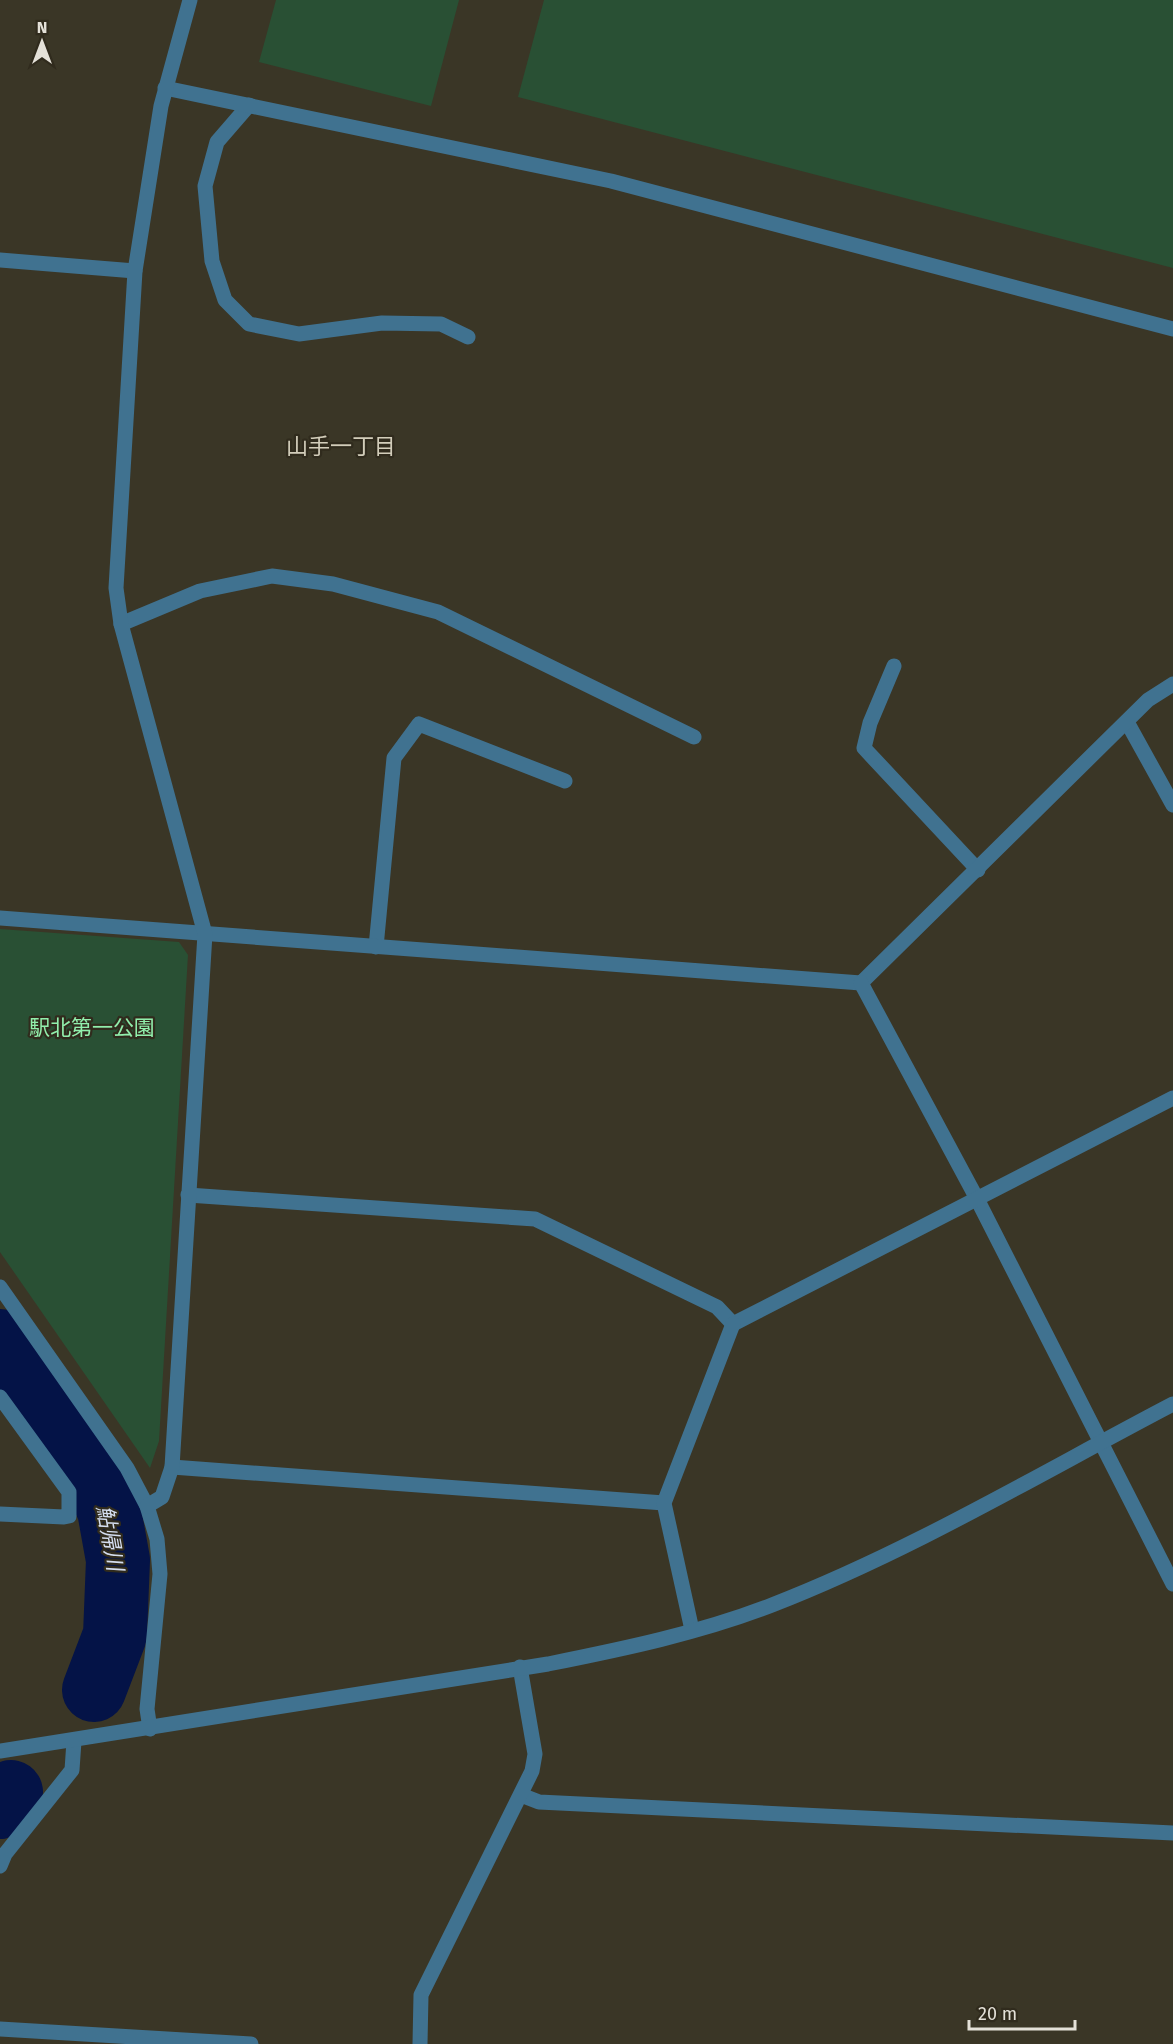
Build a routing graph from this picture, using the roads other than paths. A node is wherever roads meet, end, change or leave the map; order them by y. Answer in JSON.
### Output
{"nodes":[{"id":1,"x":190,"y":0,"type":"edge"},
{"id":2,"x":165,"y":88,"type":"junction"},
{"id":3,"x":249,"y":105,"type":"junction"},
{"id":4,"x":0,"y":260,"type":"edge"},
{"id":5,"x":135,"y":271,"type":"junction"},
{"id":6,"x":1173,"y":329,"type":"edge"},
{"id":7,"x":468,"y":337,"type":"dead end"},
{"id":8,"x":121,"y":624,"type":"junction"},
{"id":9,"x":894,"y":666,"type":"dead end"},
{"id":10,"x":1173,"y":684,"type":"edge"},
{"id":11,"x":1127,"y":722,"type":"junction"},
{"id":12,"x":694,"y":737,"type":"dead end"},
{"id":13,"x":565,"y":781,"type":"dead end"},
{"id":14,"x":1173,"y":805,"type":"edge"},
{"id":15,"x":978,"y":870,"type":"junction"},
{"id":16,"x":0,"y":918,"type":"edge"},
{"id":17,"x":205,"y":934,"type":"junction"},
{"id":18,"x":376,"y":947,"type":"junction"},
{"id":19,"x":861,"y":983,"type":"junction"},
{"id":20,"x":1173,"y":1098,"type":"edge"},
{"id":21,"x":188,"y":1195,"type":"junction"},
{"id":22,"x":976,"y":1197,"type":"junction"},
{"id":23,"x":0,"y":1287,"type":"edge"},
{"id":24,"x":733,"y":1324,"type":"junction"},
{"id":25,"x":0,"y":1397,"type":"edge"},
{"id":26,"x":1173,"y":1404,"type":"edge"},
{"id":27,"x":1101,"y":1442,"type":"junction"},
{"id":28,"x":172,"y":1467,"type":"junction"},
{"id":29,"x":664,"y":1503,"type":"junction"},
{"id":30,"x":147,"y":1506,"type":"junction"},
{"id":31,"x":0,"y":1514,"type":"edge"},
{"id":32,"x":1173,"y":1584,"type":"edge"},
{"id":33,"x":692,"y":1630,"type":"junction"},
{"id":34,"x":520,"y":1667,"type":"junction"},
{"id":35,"x":150,"y":1729,"type":"junction"},
{"id":36,"x":74,"y":1741,"type":"junction"},
{"id":37,"x":0,"y":1751,"type":"edge"},
{"id":38,"x":521,"y":1795,"type":"junction"},
{"id":39,"x":1173,"y":1833,"type":"edge"},
{"id":40,"x":0,"y":1866,"type":"edge"},
{"id":41,"x":0,"y":2030,"type":"edge"},
{"id":42,"x":250,"y":2044,"type":"edge"},
{"id":43,"x":420,"y":2044,"type":"edge"}],
"edges":[{"from":1,"to":2,"type":"street"},
{"from":2,"to":3,"type":"street"},
{"from":2,"to":5,"type":"street"},
{"from":3,"to":6,"type":"street"},
{"from":3,"to":7,"type":"street"},
{"from":4,"to":5,"type":"street"},
{"from":5,"to":8,"type":"street"},
{"from":8,"to":12,"type":"street"},
{"from":8,"to":17,"type":"street"},
{"from":9,"to":15,"type":"street"},
{"from":10,"to":11,"type":"street"},
{"from":11,"to":14,"type":"street"},
{"from":11,"to":15,"type":"street"},
{"from":13,"to":18,"type":"street"},
{"from":15,"to":19,"type":"street"},
{"from":16,"to":17,"type":"street"},
{"from":17,"to":18,"type":"street"},
{"from":17,"to":21,"type":"street"},
{"from":18,"to":19,"type":"street"},
{"from":19,"to":22,"type":"street"},
{"from":20,"to":22,"type":"street"},
{"from":21,"to":24,"type":"street"},
{"from":21,"to":28,"type":"street"},
{"from":22,"to":24,"type":"street"},
{"from":22,"to":27,"type":"street"},
{"from":23,"to":30,"type":"street"},
{"from":24,"to":29,"type":"street"},
{"from":25,"to":31,"type":"street"},
{"from":26,"to":27,"type":"street"},
{"from":27,"to":32,"type":"street"},
{"from":27,"to":33,"type":"street"},
{"from":28,"to":29,"type":"street"},
{"from":28,"to":30,"type":"street"},
{"from":29,"to":33,"type":"street"},
{"from":30,"to":35,"type":"street"},
{"from":33,"to":34,"type":"street"},
{"from":34,"to":35,"type":"street"},
{"from":34,"to":38,"type":"street"},
{"from":35,"to":36,"type":"street"},
{"from":36,"to":37,"type":"street"},
{"from":36,"to":40,"type":"street"},
{"from":38,"to":39,"type":"street"},
{"from":38,"to":43,"type":"street"},
{"from":41,"to":42,"type":"street"}]}
